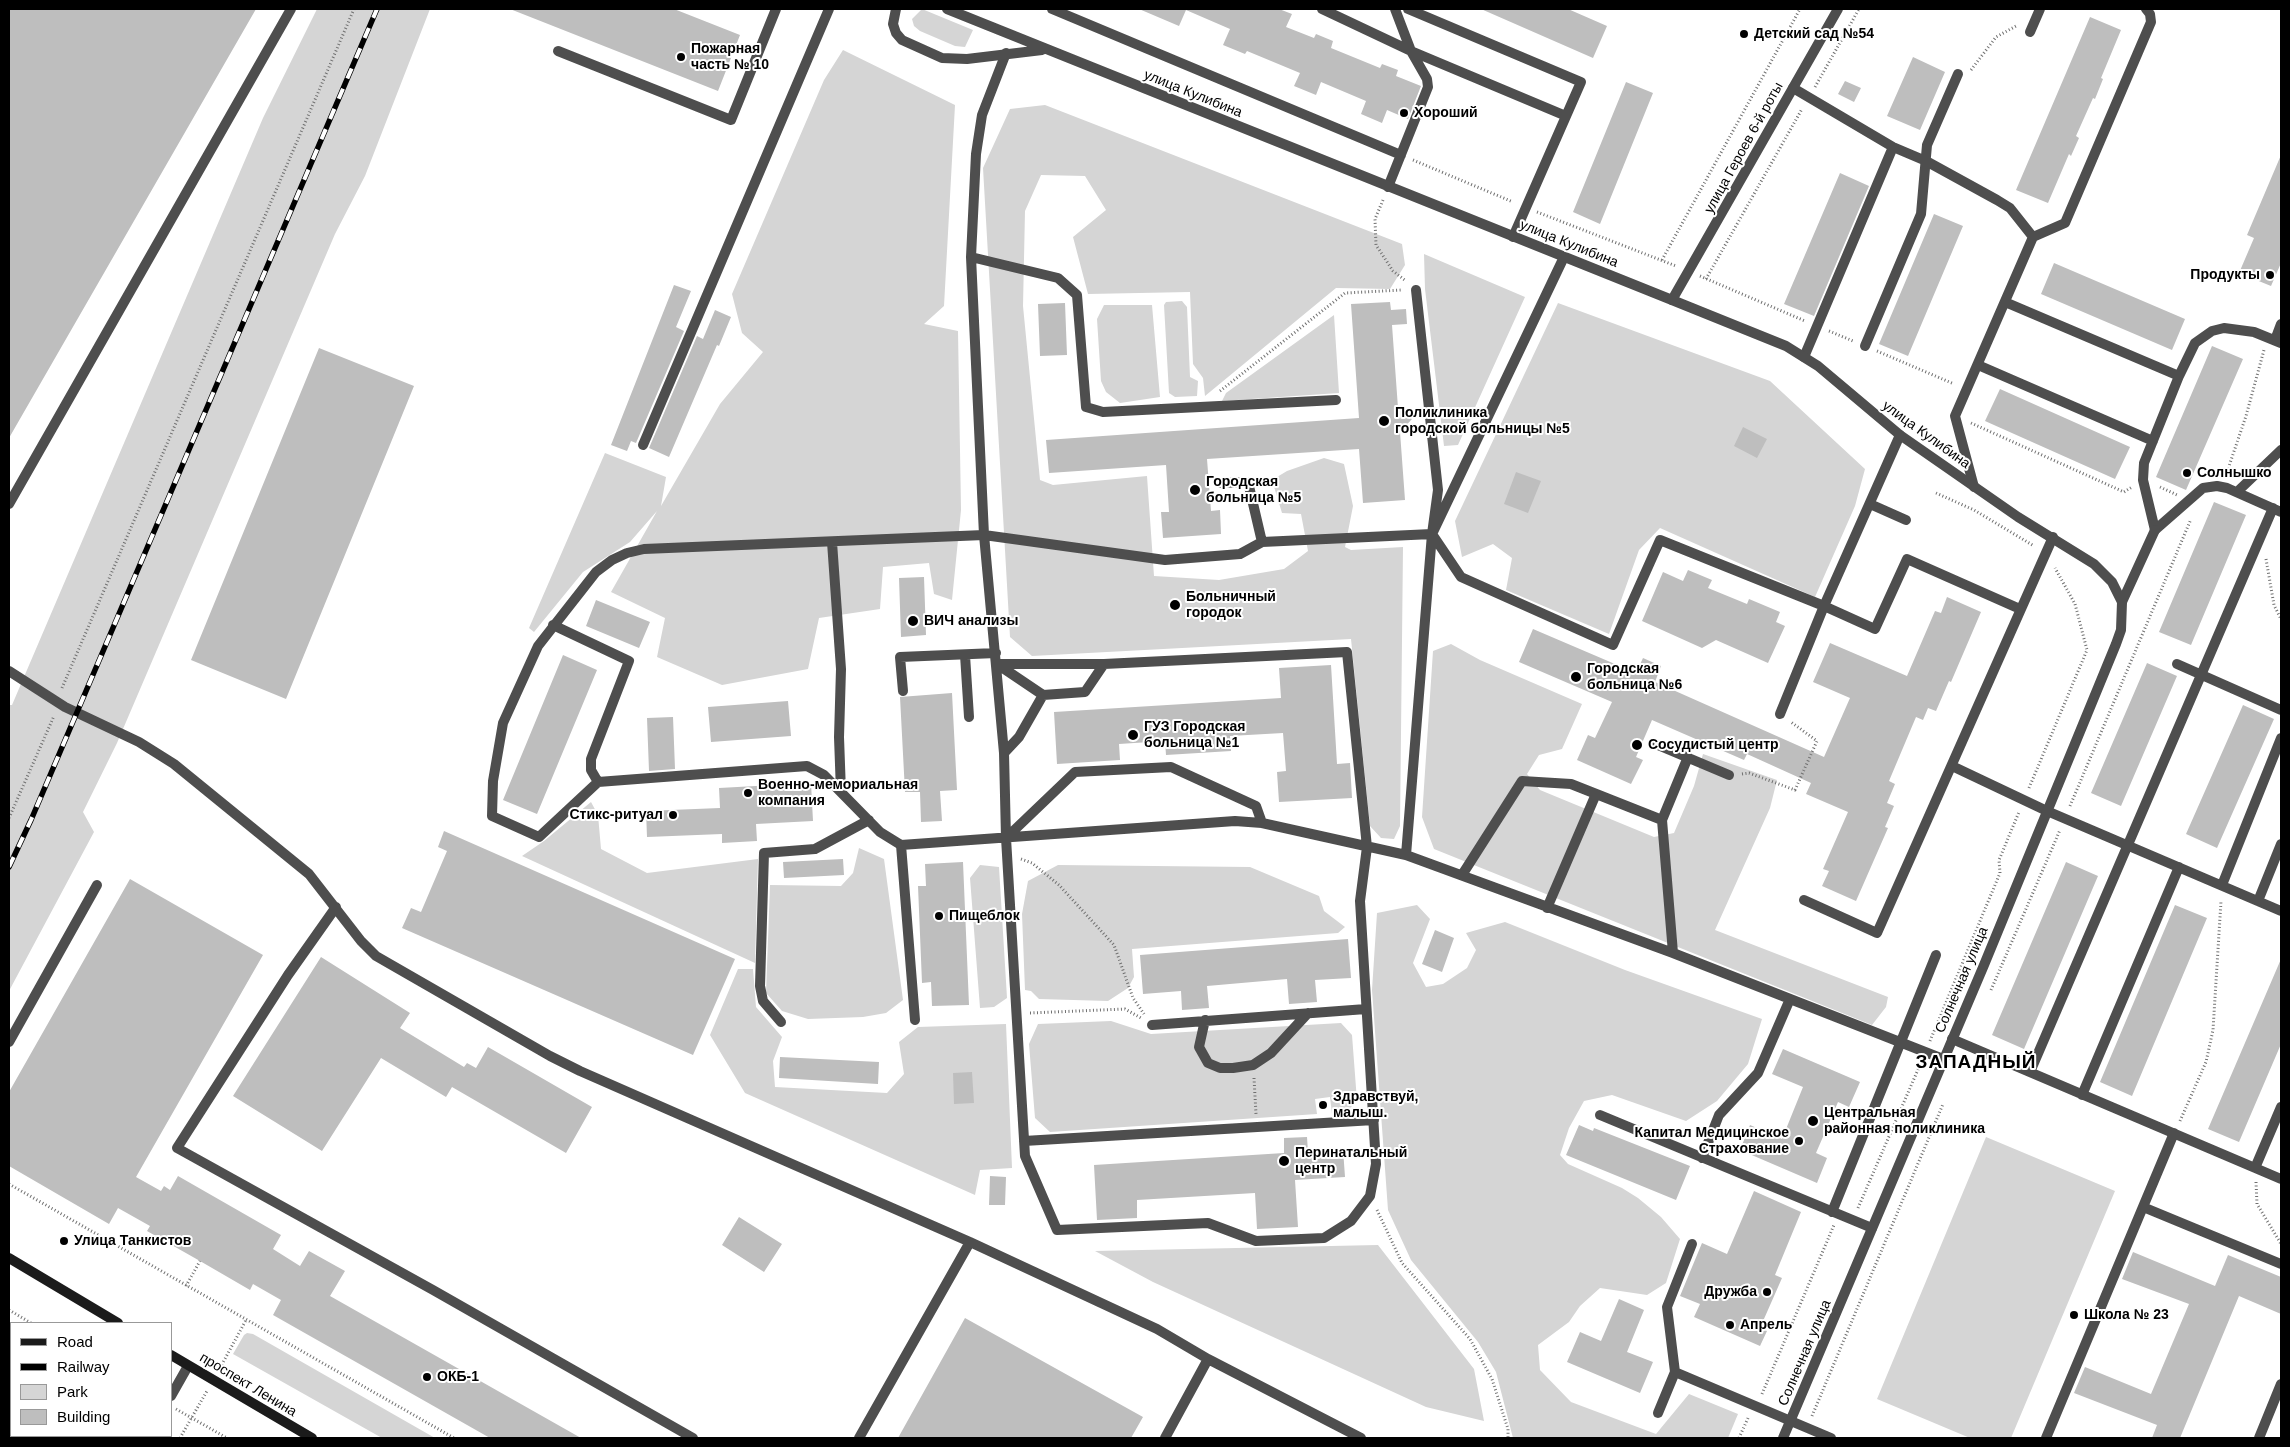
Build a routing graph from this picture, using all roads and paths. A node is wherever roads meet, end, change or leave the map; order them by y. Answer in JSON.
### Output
{"nodes":[{"id":1,"x":291,"y":9,"type":"edge"},
{"id":2,"x":354,"y":9,"type":"edge"},
{"id":3,"x":776,"y":9,"type":"edge"},
{"id":4,"x":829,"y":9,"type":"edge"},
{"id":5,"x":896,"y":9,"type":"edge"},
{"id":6,"x":946,"y":9,"type":"edge"},
{"id":7,"x":1052,"y":9,"type":"edge"},
{"id":8,"x":1322,"y":9,"type":"edge"},
{"id":9,"x":1395,"y":9,"type":"edge"},
{"id":10,"x":1408,"y":9,"type":"edge"},
{"id":11,"x":1800,"y":9,"type":"edge"},
{"id":12,"x":1838,"y":9,"type":"edge"},
{"id":13,"x":1859,"y":9,"type":"edge"},
{"id":14,"x":2146,"y":9,"type":"edge"},
{"id":15,"x":2038,"y":13,"type":"edge"},
{"id":16,"x":2030,"y":32,"type":"dead end"},
{"id":17,"x":1045,"y":50,"type":"junction"},
{"id":18,"x":1411,"y":50,"type":"junction"},
{"id":19,"x":558,"y":51,"type":"dead end"},
{"id":20,"x":1006,"y":53,"type":"junction"},
{"id":21,"x":1958,"y":74,"type":"joint"},
{"id":22,"x":1793,"y":88,"type":"junction"},
{"id":23,"x":1809,"y":98,"type":"junction"},
{"id":24,"x":1566,"y":116,"type":"junction"},
{"id":25,"x":1893,"y":147,"type":"junction"},
{"id":26,"x":1401,"y":155,"type":"junction"},
{"id":27,"x":1926,"y":161,"type":"junction"},
{"id":28,"x":1388,"y":188,"type":"junction"},
{"id":29,"x":1513,"y":237,"type":"junction"},
{"id":30,"x":2033,"y":237,"type":"junction"},
{"id":31,"x":971,"y":257,"type":"junction"},
{"id":32,"x":1564,"y":257,"type":"junction"},
{"id":33,"x":1662,"y":260,"type":"dead end"},
{"id":34,"x":1706,"y":279,"type":"dead end"},
{"id":35,"x":1416,"y":290,"type":"junction"},
{"id":36,"x":1672,"y":300,"type":"junction"},
{"id":37,"x":2005,"y":302,"type":"junction"},
{"id":38,"x":2281,"y":324,"type":"edge"},
{"id":39,"x":2275,"y":340,"type":"edge"},
{"id":40,"x":1866,"y":346,"type":"dead end"},
{"id":41,"x":2281,"y":350,"type":"edge"},
{"id":42,"x":1804,"y":357,"type":"junction"},
{"id":43,"x":1978,"y":365,"type":"junction"},
{"id":44,"x":2178,"y":376,"type":"junction"},
{"id":45,"x":1336,"y":400,"type":"dead end"},
{"id":46,"x":1200,"y":407,"type":"junction"},
{"id":47,"x":1955,"y":416,"type":"junction"},
{"id":48,"x":1900,"y":435,"type":"junction"},
{"id":49,"x":2153,"y":441,"type":"junction"},
{"id":50,"x":643,"y":445,"type":"dead end"},
{"id":51,"x":2281,"y":450,"type":"edge"},
{"id":52,"x":2144,"y":480,"type":"junction"},
{"id":53,"x":1221,"y":483,"type":"dead end"},
{"id":54,"x":2221,"y":487,"type":"junction"},
{"id":55,"x":1974,"y":488,"type":"junction"},
{"id":56,"x":2236,"y":492,"type":"junction"},
{"id":57,"x":1936,"y":493,"type":"dead end"},
{"id":58,"x":2189,"y":500,"type":"junction"},
{"id":59,"x":9,"y":504,"type":"edge"},
{"id":60,"x":1870,"y":504,"type":"junction"},
{"id":61,"x":2277,"y":510,"type":"edge"},
{"id":62,"x":1906,"y":520,"type":"dead end"},
{"id":63,"x":2155,"y":530,"type":"junction"},
{"id":64,"x":1432,"y":534,"type":"junction"},
{"id":65,"x":984,"y":535,"type":"junction"},
{"id":66,"x":2262,"y":535,"type":"junction"},
{"id":67,"x":2053,"y":537,"type":"junction"},
{"id":68,"x":832,"y":542,"type":"junction"},
{"id":69,"x":1262,"y":542,"type":"junction"},
{"id":70,"x":2046,"y":552,"type":"junction"},
{"id":71,"x":2122,"y":602,"type":"junction"},
{"id":72,"x":1824,"y":606,"type":"junction"},
{"id":73,"x":2020,"y":609,"type":"junction"},
{"id":74,"x":2281,"y":619,"type":"edge"},
{"id":75,"x":553,"y":626,"type":"junction"},
{"id":76,"x":996,"y":652,"type":"junction"},
{"id":77,"x":965,"y":655,"type":"junction"},
{"id":78,"x":997,"y":664,"type":"junction"},
{"id":79,"x":1104,"y":664,"type":"junction"},
{"id":80,"x":2177,"y":664,"type":"dead end"},
{"id":81,"x":9,"y":671,"type":"edge"},
{"id":82,"x":2202,"y":675,"type":"junction"},
{"id":83,"x":903,"y":691,"type":"dead end"},
{"id":84,"x":1043,"y":695,"type":"junction"},
{"id":85,"x":58,"y":702,"type":"junction"},
{"id":86,"x":2281,"y":710,"type":"edge"},
{"id":87,"x":1780,"y":714,"type":"joint"},
{"id":88,"x":969,"y":717,"type":"dead end"},
{"id":89,"x":2281,"y":738,"type":"edge"},
{"id":90,"x":1653,"y":743,"type":"dead end"},
{"id":91,"x":1004,"y":753,"type":"junction"},
{"id":92,"x":1688,"y":757,"type":"junction"},
{"id":93,"x":1952,"y":766,"type":"junction"},
{"id":94,"x":1729,"y":774,"type":"joint"},
{"id":95,"x":598,"y":782,"type":"junction"},
{"id":96,"x":841,"y":792,"type":"junction"},
{"id":97,"x":1596,"y":794,"type":"junction"},
{"id":98,"x":2024,"y":800,"type":"junction"},
{"id":99,"x":2047,"y":811,"type":"junction"},
{"id":100,"x":9,"y":818,"type":"edge"},
{"id":101,"x":2065,"y":818,"type":"junction"},
{"id":102,"x":869,"y":820,"type":"junction"},
{"id":103,"x":1662,"y":820,"type":"junction"},
{"id":104,"x":1262,"y":823,"type":"junction"},
{"id":105,"x":1006,"y":838,"type":"junction"},
{"id":106,"x":2281,"y":844,"type":"edge"},
{"id":107,"x":902,"y":845,"type":"junction"},
{"id":108,"x":2129,"y":846,"type":"junction"},
{"id":109,"x":1367,"y":847,"type":"junction"},
{"id":110,"x":1007,"y":854,"type":"junction"},
{"id":111,"x":1406,"y":855,"type":"junction"},
{"id":112,"x":2179,"y":867,"type":"junction"},
{"id":113,"x":1462,"y":875,"type":"junction"},
{"id":114,"x":97,"y":885,"type":"dead end"},
{"id":115,"x":2222,"y":885,"type":"junction"},
{"id":116,"x":1804,"y":900,"type":"dead end"},
{"id":117,"x":2258,"y":901,"type":"junction"},
{"id":118,"x":336,"y":907,"type":"junction"},
{"id":119,"x":1547,"y":908,"type":"junction"},
{"id":120,"x":2281,"y":911,"type":"edge"},
{"id":121,"x":1673,"y":954,"type":"junction"},
{"id":122,"x":1936,"y":955,"type":"dead end"},
{"id":123,"x":1990,"y":993,"type":"dead end"},
{"id":124,"x":1790,"y":999,"type":"junction"},
{"id":125,"x":1366,"y":1009,"type":"junction"},
{"id":126,"x":1308,"y":1013,"type":"junction"},
{"id":127,"x":1018,"y":1014,"type":"junction"},
{"id":128,"x":915,"y":1020,"type":"dead end"},
{"id":129,"x":1205,"y":1020,"type":"junction"},
{"id":130,"x":781,"y":1022,"type":"dead end"},
{"id":131,"x":1152,"y":1025,"type":"junction"},
{"id":132,"x":1952,"y":1039,"type":"junction"},
{"id":133,"x":1901,"y":1041,"type":"junction"},
{"id":134,"x":9,"y":1042,"type":"edge"},
{"id":135,"x":1926,"y":1051,"type":"junction"},
{"id":136,"x":1943,"y":1059,"type":"junction"},
{"id":137,"x":1253,"y":1065,"type":"junction"},
{"id":138,"x":2030,"y":1072,"type":"junction"},
{"id":139,"x":2082,"y":1095,"type":"junction"},
{"id":140,"x":1944,"y":1100,"type":"dead end"},
{"id":141,"x":2281,"y":1107,"type":"edge"},
{"id":142,"x":1600,"y":1115,"type":"dead end"},
{"id":143,"x":1374,"y":1120,"type":"junction"},
{"id":144,"x":1257,"y":1128,"type":"junction"},
{"id":145,"x":2174,"y":1133,"type":"junction"},
{"id":146,"x":1024,"y":1141,"type":"junction"},
{"id":147,"x":1702,"y":1158,"type":"junction"},
{"id":148,"x":2255,"y":1168,"type":"junction"},
{"id":149,"x":2281,"y":1179,"type":"edge"},
{"id":150,"x":9,"y":1184,"type":"edge"},
{"id":151,"x":1370,"y":1196,"type":"junction"},
{"id":152,"x":2143,"y":1207,"type":"junction"},
{"id":153,"x":1835,"y":1213,"type":"junction"},
{"id":154,"x":1853,"y":1220,"type":"junction"},
{"id":155,"x":1872,"y":1228,"type":"junction"},
{"id":156,"x":970,"y":1242,"type":"junction"},
{"id":157,"x":1692,"y":1244,"type":"dead end"},
{"id":158,"x":2281,"y":1244,"type":"edge"},
{"id":159,"x":9,"y":1258,"type":"edge"},
{"id":160,"x":200,"y":1261,"type":"dead end"},
{"id":161,"x":2281,"y":1264,"type":"edge"},
{"id":162,"x":186,"y":1286,"type":"junction"},
{"id":163,"x":9,"y":1310,"type":"edge"},
{"id":164,"x":29,"y":1322,"type":"edge"},
{"id":165,"x":116,"y":1322,"type":"edge"},
{"id":166,"x":172,"y":1357,"type":"edge"},
{"id":167,"x":1208,"y":1359,"type":"junction"},
{"id":168,"x":188,"y":1366,"type":"junction"},
{"id":169,"x":1675,"y":1372,"type":"junction"},
{"id":170,"x":2281,"y":1384,"type":"edge"},
{"id":171,"x":172,"y":1394,"type":"edge"},
{"id":172,"x":1755,"y":1406,"type":"junction"},
{"id":173,"x":172,"y":1407,"type":"edge"},
{"id":174,"x":1658,"y":1413,"type":"dead end"},
{"id":175,"x":1791,"y":1421,"type":"junction"},
{"id":176,"x":1807,"y":1428,"type":"junction"},
{"id":177,"x":227,"y":1438,"type":"edge"},
{"id":178,"x":312,"y":1438,"type":"edge"},
{"id":179,"x":454,"y":1438,"type":"edge"},
{"id":180,"x":693,"y":1438,"type":"edge"},
{"id":181,"x":860,"y":1438,"type":"edge"},
{"id":182,"x":1164,"y":1438,"type":"edge"},
{"id":183,"x":1361,"y":1438,"type":"edge"},
{"id":184,"x":1508,"y":1438,"type":"edge"},
{"id":185,"x":1739,"y":1438,"type":"edge"},
{"id":186,"x":1783,"y":1438,"type":"edge"},
{"id":187,"x":1831,"y":1438,"type":"edge"},
{"id":188,"x":2046,"y":1438,"type":"edge"},
{"id":189,"x":2259,"y":1438,"type":"edge"}],
"edges":[{"from":1,"to":59,"type":"street"},
{"from":2,"to":85,"type":"path"},
{"from":3,"to":19,"type":"street"},
{"from":4,"to":50,"type":"street"},
{"from":5,"to":20,"type":"street"},
{"from":6,"to":17,"type":"street","name":"улица Кулибина"},
{"from":7,"to":26,"type":"street"},
{"from":8,"to":18,"type":"street"},
{"from":9,"to":18,"type":"street"},
{"from":10,"to":24,"type":"street"},
{"from":11,"to":33,"type":"path"},
{"from":12,"to":22,"type":"street","name":"улица Героев 6-й роты"},
{"from":13,"to":23,"type":"path"},
{"from":14,"to":30,"type":"street"},
{"from":15,"to":16,"type":"street"},
{"from":15,"to":21,"type":"path"},
{"from":17,"to":20,"type":"street"},
{"from":17,"to":28,"type":"street","name":"улица Кулибина"},
{"from":18,"to":24,"type":"street"},
{"from":18,"to":26,"type":"street"},
{"from":20,"to":31,"type":"street"},
{"from":21,"to":27,"type":"street"},
{"from":22,"to":23,"type":"street"},
{"from":22,"to":36,"type":"street","name":"улица Героев 6-й роты"},
{"from":23,"to":25,"type":"street"},
{"from":23,"to":34,"type":"path"},
{"from":24,"to":29,"type":"street"},
{"from":25,"to":27,"type":"street"},
{"from":25,"to":42,"type":"street"},
{"from":26,"to":28,"type":"street"},
{"from":27,"to":30,"type":"street"},
{"from":27,"to":40,"type":"street"},
{"from":28,"to":29,"type":"street","name":"улица Кулибина"},
{"from":28,"to":35,"type":"path"},
{"from":29,"to":32,"type":"street","name":"улица Кулибина"},
{"from":30,"to":37,"type":"street"},
{"from":31,"to":46,"type":"street"},
{"from":31,"to":65,"type":"street"},
{"from":32,"to":36,"type":"street","name":"улица Кулибина"},
{"from":32,"to":64,"type":"street"},
{"from":35,"to":46,"type":"path"},
{"from":35,"to":64,"type":"street"},
{"from":36,"to":42,"type":"street","name":"улица Кулибина"},
{"from":37,"to":43,"type":"street"},
{"from":37,"to":44,"type":"street"},
{"from":38,"to":39,"type":"street"},
{"from":39,"to":41,"type":"street"},
{"from":39,"to":44,"type":"street"},
{"from":39,"to":54,"type":"path"},
{"from":42,"to":48,"type":"street","name":"улица Кулибина"},
{"from":43,"to":47,"type":"street"},
{"from":43,"to":49,"type":"street"},
{"from":44,"to":49,"type":"street"},
{"from":45,"to":46,"type":"street"},
{"from":47,"to":52,"type":"path"},
{"from":47,"to":55,"type":"street"},
{"from":48,"to":55,"type":"street","name":"улица Кулибина"},
{"from":48,"to":60,"type":"street"},
{"from":49,"to":52,"type":"street"},
{"from":51,"to":56,"type":"street"},
{"from":52,"to":58,"type":"path"},
{"from":52,"to":63,"type":"street"},
{"from":53,"to":69,"type":"street"},
{"from":54,"to":56,"type":"street"},
{"from":54,"to":58,"type":"street"},
{"from":55,"to":67,"type":"street","name":"улица Кулибина"},
{"from":56,"to":61,"type":"street"},
{"from":57,"to":70,"type":"path"},
{"from":58,"to":63,"type":"street"},
{"from":58,"to":101,"type":"path"},
{"from":60,"to":62,"type":"street"},
{"from":60,"to":72,"type":"street"},
{"from":61,"to":66,"type":"street"},
{"from":63,"to":71,"type":"street","name":"Солнечная улица"},
{"from":64,"to":69,"type":"street"},
{"from":64,"to":72,"type":"street"},
{"from":64,"to":111,"type":"street"},
{"from":65,"to":68,"type":"street"},
{"from":65,"to":69,"type":"street"},
{"from":65,"to":76,"type":"street"},
{"from":66,"to":74,"type":"path"},
{"from":66,"to":82,"type":"street"},
{"from":67,"to":70,"type":"street"},
{"from":67,"to":71,"type":"street","name":"улица Кулибина"},
{"from":68,"to":75,"type":"street"},
{"from":68,"to":96,"type":"street"},
{"from":70,"to":73,"type":"street"},
{"from":70,"to":98,"type":"path"},
{"from":71,"to":99,"type":"street","name":"Солнечная улица"},
{"from":72,"to":73,"type":"street"},
{"from":72,"to":87,"type":"street"},
{"from":73,"to":93,"type":"street"},
{"from":75,"to":95,"type":"street"},
{"from":75,"to":95,"type":"street"},
{"from":76,"to":77,"type":"street"},
{"from":76,"to":78,"type":"street"},
{"from":77,"to":83,"type":"street"},
{"from":77,"to":88,"type":"street"},
{"from":78,"to":79,"type":"street"},
{"from":78,"to":84,"type":"street"},
{"from":78,"to":91,"type":"street"},
{"from":79,"to":84,"type":"street"},
{"from":79,"to":109,"type":"street"},
{"from":80,"to":82,"type":"street"},
{"from":81,"to":85,"type":"street"},
{"from":82,"to":86,"type":"street"},
{"from":82,"to":108,"type":"street"},
{"from":84,"to":91,"type":"street"},
{"from":85,"to":100,"type":"path"},
{"from":85,"to":118,"type":"street"},
{"from":87,"to":94,"type":"path"},
{"from":89,"to":115,"type":"street"},
{"from":90,"to":92,"type":"street"},
{"from":91,"to":105,"type":"street"},
{"from":92,"to":94,"type":"street"},
{"from":92,"to":103,"type":"street"},
{"from":93,"to":98,"type":"street"},
{"from":93,"to":116,"type":"street"},
{"from":95,"to":96,"type":"street"},
{"from":96,"to":102,"type":"street"},
{"from":97,"to":103,"type":"street"},
{"from":97,"to":113,"type":"street"},
{"from":97,"to":119,"type":"street"},
{"from":98,"to":99,"type":"street"},
{"from":98,"to":135,"type":"path"},
{"from":99,"to":101,"type":"street"},
{"from":99,"to":132,"type":"street","name":"Солнечная улица"},
{"from":101,"to":108,"type":"street"},
{"from":101,"to":123,"type":"path"},
{"from":102,"to":107,"type":"street"},
{"from":102,"to":130,"type":"street"},
{"from":103,"to":121,"type":"street"},
{"from":104,"to":105,"type":"street"},
{"from":104,"to":105,"type":"street"},
{"from":104,"to":109,"type":"street"},
{"from":105,"to":107,"type":"street"},
{"from":105,"to":110,"type":"street"},
{"from":106,"to":117,"type":"street"},
{"from":107,"to":128,"type":"street"},
{"from":108,"to":112,"type":"street"},
{"from":108,"to":138,"type":"street"},
{"from":109,"to":111,"type":"street"},
{"from":109,"to":125,"type":"street"},
{"from":110,"to":127,"type":"street"},
{"from":110,"to":131,"type":"path"},
{"from":111,"to":113,"type":"street"},
{"from":112,"to":115,"type":"street"},
{"from":112,"to":139,"type":"street"},
{"from":113,"to":119,"type":"street"},
{"from":114,"to":134,"type":"street"},
{"from":115,"to":117,"type":"street"},
{"from":115,"to":145,"type":"path"},
{"from":117,"to":120,"type":"street"},
{"from":118,"to":156,"type":"street"},
{"from":118,"to":180,"type":"street"},
{"from":119,"to":121,"type":"street"},
{"from":121,"to":124,"type":"street"},
{"from":122,"to":133,"type":"street"},
{"from":124,"to":133,"type":"street"},
{"from":124,"to":147,"type":"street"},
{"from":125,"to":126,"type":"street"},
{"from":125,"to":143,"type":"street"},
{"from":126,"to":129,"type":"street"},
{"from":126,"to":137,"type":"street"},
{"from":127,"to":131,"type":"path"},
{"from":127,"to":146,"type":"street"},
{"from":129,"to":131,"type":"street"},
{"from":129,"to":137,"type":"street"},
{"from":132,"to":136,"type":"street","name":"Солнечная улица"},
{"from":132,"to":138,"type":"street"},
{"from":133,"to":135,"type":"street"},
{"from":133,"to":153,"type":"street"},
{"from":135,"to":136,"type":"street"},
{"from":135,"to":154,"type":"path"},
{"from":136,"to":155,"type":"street","name":"Солнечная улица"},
{"from":137,"to":144,"type":"path"},
{"from":138,"to":139,"type":"street"},
{"from":139,"to":145,"type":"street"},
{"from":140,"to":176,"type":"path"},
{"from":141,"to":148,"type":"street"},
{"from":142,"to":147,"type":"street"},
{"from":143,"to":144,"type":"street"},
{"from":143,"to":151,"type":"street"},
{"from":144,"to":146,"type":"street"},
{"from":145,"to":148,"type":"street"},
{"from":145,"to":152,"type":"street"},
{"from":146,"to":151,"type":"street"},
{"from":147,"to":153,"type":"street"},
{"from":148,"to":149,"type":"street"},
{"from":148,"to":158,"type":"path"},
{"from":150,"to":162,"type":"path"},
{"from":151,"to":184,"type":"path"},
{"from":152,"to":161,"type":"street"},
{"from":152,"to":188,"type":"street"},
{"from":153,"to":154,"type":"street"},
{"from":153,"to":172,"type":"path"},
{"from":154,"to":155,"type":"street"},
{"from":155,"to":175,"type":"street","name":"Солнечная улица"},
{"from":156,"to":167,"type":"street"},
{"from":156,"to":181,"type":"street"},
{"from":157,"to":169,"type":"street"},
{"from":159,"to":165,"type":"main road"},
{"from":160,"to":162,"type":"path"},
{"from":162,"to":179,"type":"path"},
{"from":163,"to":164,"type":"path"},
{"from":166,"to":168,"type":"main road","name":"проспект Ленина"},
{"from":167,"to":182,"type":"street"},
{"from":167,"to":183,"type":"street"},
{"from":168,"to":171,"type":"street"},
{"from":168,"to":178,"type":"main road","name":"проспект Ленина"},
{"from":169,"to":172,"type":"street"},
{"from":169,"to":174,"type":"street"},
{"from":170,"to":189,"type":"street"},
{"from":172,"to":175,"type":"street"},
{"from":172,"to":185,"type":"path"},
{"from":173,"to":177,"type":"path"},
{"from":175,"to":176,"type":"street"},
{"from":175,"to":186,"type":"street","name":"Солнечная улица"},
{"from":176,"to":187,"type":"street"}]}
